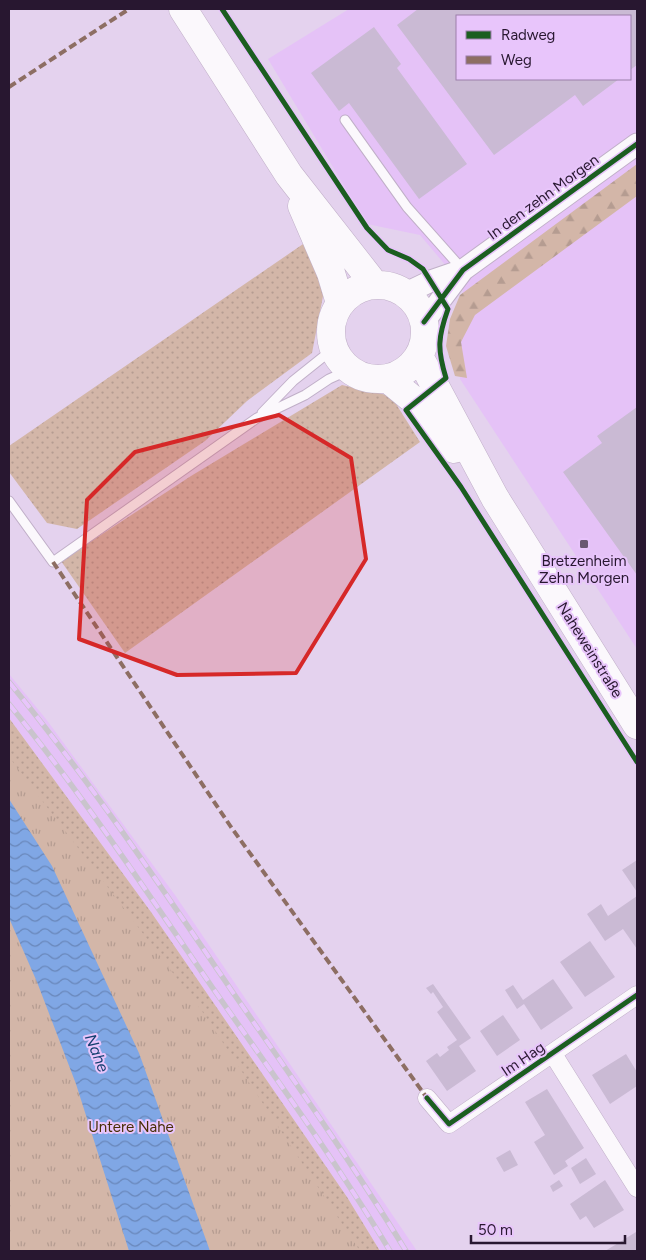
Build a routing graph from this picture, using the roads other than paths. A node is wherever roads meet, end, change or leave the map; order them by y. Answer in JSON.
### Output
{"nodes":[{"id":1,"x":183,"y":9,"type":"edge"},
{"id":2,"x":344,"y":120,"type":"dead end"},
{"id":3,"x":637,"y":144,"type":"edge"},
{"id":4,"x":289,"y":175,"type":"junction"},
{"id":5,"x":463,"y":270,"type":"junction"},
{"id":6,"x":375,"y":285,"type":"junction"},
{"id":7,"x":406,"y":293,"type":"junction"},
{"id":8,"x":340,"y":303,"type":"junction"},
{"id":9,"x":424,"y":322,"type":"junction"},
{"id":10,"x":334,"y":349,"type":"junction"},
{"id":11,"x":420,"y":356,"type":"junction"},
{"id":12,"x":350,"y":370,"type":"junction"},
{"id":13,"x":388,"y":379,"type":"junction"},
{"id":14,"x":257,"y":418,"type":"junction"},
{"id":15,"x":495,"y":498,"type":"junction"},
{"id":16,"x":9,"y":501,"type":"edge"},
{"id":17,"x":637,"y":725,"type":"edge"},
{"id":18,"x":637,"y":995,"type":"edge"},
{"id":19,"x":553,"y":1054,"type":"junction"},
{"id":20,"x":427,"y":1098,"type":"dead end"},
{"id":21,"x":637,"y":1188,"type":"edge"}],
"edges":[{"from":1,"to":4,"type":"main road"},
{"from":2,"to":5,"type":"lane"},
{"from":3,"to":5,"type":"street","name":"In den zehn Morgen"},
{"from":4,"to":6,"type":"main road"},
{"from":4,"to":8,"type":"main road"},
{"from":5,"to":7,"type":"street","name":"In den zehn Morgen"},
{"from":5,"to":9,"type":"street","name":"In den zehn Morgen"},
{"from":6,"to":7,"type":"main road"},
{"from":6,"to":8,"type":"main road"},
{"from":7,"to":9,"type":"main road"},
{"from":8,"to":10,"type":"main road"},
{"from":9,"to":11,"type":"main road"},
{"from":10,"to":12,"type":"main road"},
{"from":10,"to":14,"type":"lane"},
{"from":11,"to":13,"type":"main road"},
{"from":11,"to":15,"type":"main road","name":"Naheweinstraße"},
{"from":12,"to":13,"type":"main road"},
{"from":12,"to":14,"type":"lane"},
{"from":13,"to":15,"type":"main road","name":"Naheweinstraße"},
{"from":14,"to":16,"type":"lane"},
{"from":15,"to":17,"type":"main road","name":"Naheweinstraße"},
{"from":18,"to":19,"type":"street","name":"Im Hag"},
{"from":19,"to":20,"type":"street","name":"Im Hag"},
{"from":19,"to":21,"type":"street","name":"Im Hag"}]}
